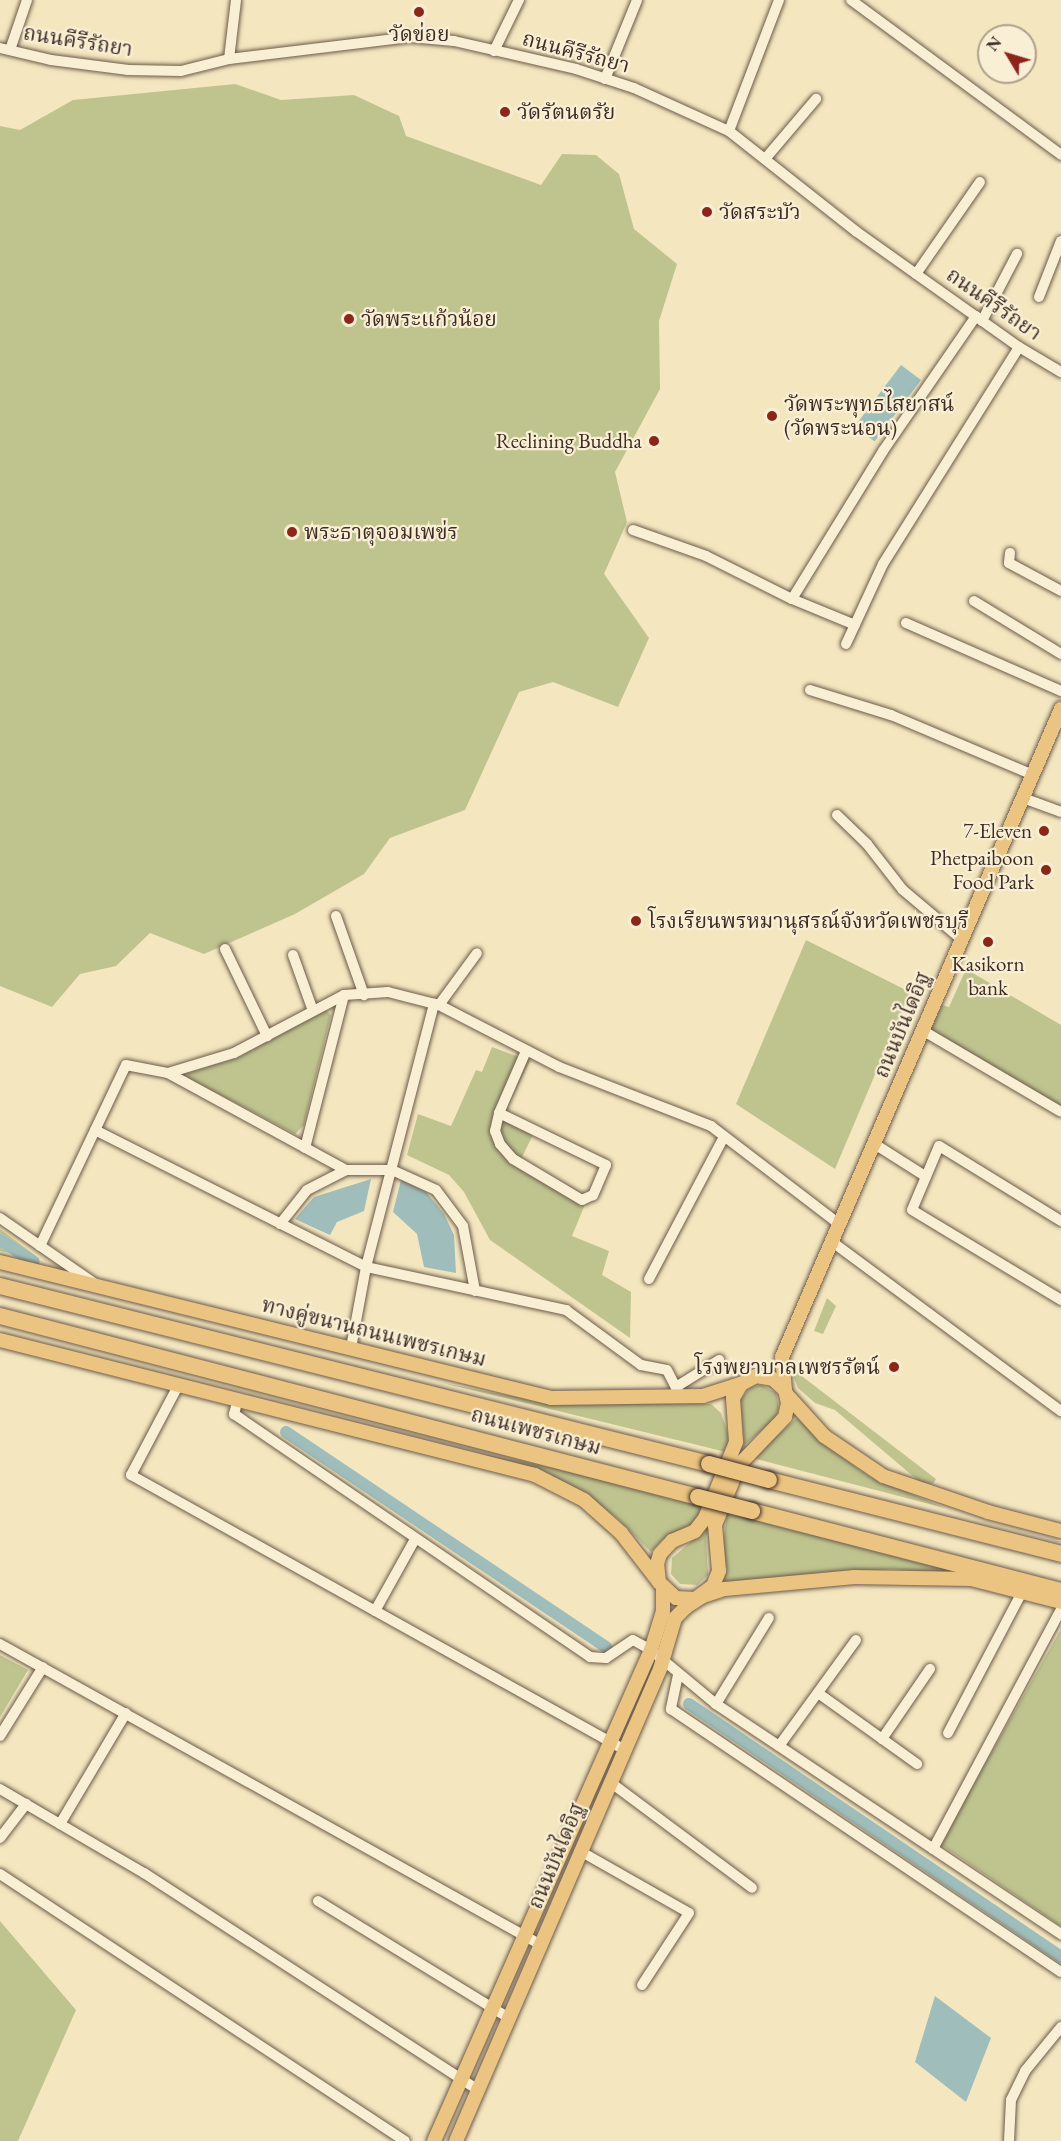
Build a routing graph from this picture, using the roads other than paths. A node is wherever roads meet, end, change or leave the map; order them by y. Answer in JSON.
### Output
{"nodes":[{"id":1,"x":27,"y":0,"type":"edge"},
{"id":2,"x":236,"y":0,"type":"edge"},
{"id":3,"x":519,"y":0,"type":"edge"},
{"id":4,"x":637,"y":0,"type":"edge"},
{"id":5,"x":779,"y":0,"type":"edge"},
{"id":6,"x":853,"y":1,"type":"edge"},
{"id":7,"x":5,"y":49,"type":"edge"},
{"id":8,"x":494,"y":51,"type":"junction"},
{"id":9,"x":229,"y":59,"type":"junction"},
{"id":10,"x":604,"y":79,"type":"junction"},
{"id":11,"x":816,"y":99,"type":"dead end"},
{"id":12,"x":729,"y":131,"type":"junction"},
{"id":13,"x":1061,"y":155,"type":"edge"},
{"id":14,"x":765,"y":159,"type":"junction"},
{"id":15,"x":980,"y":182,"type":"dead end"},
{"id":16,"x":1061,"y":241,"type":"edge"},
{"id":17,"x":1017,"y":254,"type":"dead end"},
{"id":18,"x":916,"y":274,"type":"junction"},
{"id":19,"x":1039,"y":297,"type":"dead end"},
{"id":20,"x":979,"y":319,"type":"junction"},
{"id":21,"x":1019,"y":347,"type":"junction"},
{"id":22,"x":1061,"y":372,"type":"edge"},
{"id":23,"x":633,"y":530,"type":"dead end"},
{"id":24,"x":1010,"y":553,"type":"dead end"},
{"id":25,"x":1061,"y":591,"type":"edge"},
{"id":26,"x":792,"y":599,"type":"junction"},
{"id":27,"x":974,"y":601,"type":"dead end"},
{"id":28,"x":906,"y":623,"type":"dead end"},
{"id":29,"x":855,"y":625,"type":"junction"},
{"id":30,"x":846,"y":644,"type":"dead end"},
{"id":31,"x":1061,"y":654,"type":"edge"},
{"id":32,"x":810,"y":690,"type":"dead end"},
{"id":33,"x":1061,"y":691,"type":"edge"},
{"id":34,"x":1061,"y":709,"type":"edge"},
{"id":35,"x":1056,"y":735,"type":"edge"},
{"id":36,"x":1033,"y":775,"type":"junction"},
{"id":37,"x":1023,"y":798,"type":"junction"},
{"id":38,"x":1061,"y":812,"type":"edge"},
{"id":39,"x":837,"y":815,"type":"dead end"},
{"id":40,"x":336,"y":916,"type":"dead end"},
{"id":41,"x":961,"y":939,"type":"junction"},
{"id":42,"x":225,"y":949,"type":"dead end"},
{"id":43,"x":477,"y":953,"type":"dead end"},
{"id":44,"x":293,"y":955,"type":"dead end"},
{"id":45,"x":344,"y":995,"type":"junction"},
{"id":46,"x":364,"y":995,"type":"junction"},
{"id":47,"x":437,"y":1005,"type":"junction"},
{"id":48,"x":313,"y":1011,"type":"junction"},
{"id":49,"x":922,"y":1030,"type":"junction"},
{"id":50,"x":267,"y":1036,"type":"junction"},
{"id":51,"x":526,"y":1051,"type":"junction"},
{"id":52,"x":168,"y":1073,"type":"junction"},
{"id":53,"x":1061,"y":1112,"type":"edge"},
{"id":54,"x":499,"y":1113,"type":"junction"},
{"id":55,"x":95,"y":1130,"type":"junction"},
{"id":56,"x":724,"y":1137,"type":"junction"},
{"id":57,"x":873,"y":1143,"type":"junction"},
{"id":58,"x":305,"y":1148,"type":"junction"},
{"id":59,"x":346,"y":1170,"type":"junction"},
{"id":60,"x":392,"y":1170,"type":"junction"},
{"id":61,"x":925,"y":1176,"type":"junction"},
{"id":62,"x":0,"y":1218,"type":"edge"},
{"id":63,"x":1061,"y":1221,"type":"edge"},
{"id":64,"x":838,"y":1223,"type":"junction"},
{"id":65,"x":280,"y":1224,"type":"junction"},
{"id":66,"x":831,"y":1241,"type":"junction"},
{"id":67,"x":40,"y":1246,"type":"junction"},
{"id":68,"x":0,"y":1262,"type":"edge"},
{"id":69,"x":366,"y":1267,"type":"junction"},
{"id":70,"x":649,"y":1279,"type":"dead end"},
{"id":71,"x":0,"y":1286,"type":"edge"},
{"id":72,"x":99,"y":1286,"type":"junction"},
{"id":73,"x":475,"y":1291,"type":"junction"},
{"id":74,"x":1061,"y":1300,"type":"edge"},
{"id":75,"x":0,"y":1316,"type":"edge"},
{"id":76,"x":0,"y":1324,"type":"edge"},
{"id":77,"x":0,"y":1340,"type":"edge"},
{"id":78,"x":118,"y":1346,"type":"junction"},
{"id":79,"x":351,"y":1348,"type":"junction"},
{"id":80,"x":782,"y":1357,"type":"junction"},
{"id":81,"x":719,"y":1360,"type":"dead end"},
{"id":82,"x":756,"y":1376,"type":"junction"},
{"id":83,"x":179,"y":1384,"type":"junction"},
{"id":84,"x":741,"y":1384,"type":"junction"},
{"id":85,"x":678,"y":1391,"type":"junction"},
{"id":86,"x":786,"y":1392,"type":"junction"},
{"id":87,"x":238,"y":1399,"type":"junction"},
{"id":88,"x":1061,"y":1411,"type":"edge"},
{"id":89,"x":1061,"y":1531,"type":"edge"},
{"id":90,"x":415,"y":1539,"type":"junction"},
{"id":91,"x":1061,"y":1554,"type":"edge"},
{"id":92,"x":661,"y":1585,"type":"junction"},
{"id":93,"x":1061,"y":1591,"type":"edge"},
{"id":94,"x":1022,"y":1592,"type":"junction"},
{"id":95,"x":703,"y":1596,"type":"junction"},
{"id":96,"x":1061,"y":1602,"type":"edge"},
{"id":97,"x":1061,"y":1609,"type":"edge"},
{"id":98,"x":375,"y":1611,"type":"junction"},
{"id":99,"x":769,"y":1618,"type":"dead end"},
{"id":100,"x":856,"y":1640,"type":"dead end"},
{"id":101,"x":0,"y":1644,"type":"edge"},
{"id":102,"x":651,"y":1650,"type":"junction"},
{"id":103,"x":663,"y":1660,"type":"junction"},
{"id":104,"x":43,"y":1667,"type":"junction"},
{"id":105,"x":930,"y":1669,"type":"dead end"},
{"id":106,"x":678,"y":1675,"type":"junction"},
{"id":107,"x":818,"y":1693,"type":"junction"},
{"id":108,"x":716,"y":1704,"type":"junction"},
{"id":109,"x":126,"y":1713,"type":"junction"},
{"id":110,"x":948,"y":1733,"type":"dead end"},
{"id":111,"x":0,"y":1736,"type":"edge"},
{"id":112,"x":882,"y":1739,"type":"junction"},
{"id":113,"x":610,"y":1742,"type":"junction"},
{"id":114,"x":779,"y":1746,"type":"junction"},
{"id":115,"x":625,"y":1750,"type":"junction"},
{"id":116,"x":917,"y":1764,"type":"dead end"},
{"id":117,"x":610,"y":1782,"type":"junction"},
{"id":118,"x":0,"y":1789,"type":"edge"},
{"id":119,"x":26,"y":1804,"type":"junction"},
{"id":120,"x":60,"y":1824,"type":"junction"},
{"id":121,"x":0,"y":1838,"type":"edge"},
{"id":122,"x":933,"y":1849,"type":"junction"},
{"id":123,"x":580,"y":1851,"type":"junction"},
{"id":124,"x":0,"y":1874,"type":"edge"},
{"id":125,"x":752,"y":1888,"type":"dead end"},
{"id":126,"x":318,"y":1901,"type":"dead end"},
{"id":127,"x":1061,"y":1934,"type":"edge"},
{"id":128,"x":524,"y":1936,"type":"junction"},
{"id":129,"x":541,"y":1945,"type":"junction"},
{"id":130,"x":1061,"y":1972,"type":"edge"},
{"id":131,"x":642,"y":1985,"type":"dead end"},
{"id":132,"x":491,"y":2007,"type":"junction"},
{"id":133,"x":509,"y":2018,"type":"junction"},
{"id":134,"x":1061,"y":2027,"type":"edge"},
{"id":135,"x":460,"y":2078,"type":"junction"},
{"id":136,"x":478,"y":2090,"type":"junction"},
{"id":137,"x":405,"y":2141,"type":"edge"},
{"id":138,"x":434,"y":2141,"type":"edge"},
{"id":139,"x":456,"y":2141,"type":"edge"},
{"id":140,"x":1009,"y":2141,"type":"edge"}],
"edges":[{"from":1,"to":7,"type":"street"},
{"from":2,"to":9,"type":"street"},
{"from":3,"to":8,"type":"street"},
{"from":4,"to":10,"type":"street"},
{"from":5,"to":12,"type":"street"},
{"from":6,"to":13,"type":"street"},
{"from":7,"to":9,"type":"street","name":"ถนนคีรีรัถยา"},
{"from":8,"to":9,"type":"street","name":"ถนนคีรีรัถยา"},
{"from":8,"to":10,"type":"street","name":"ถนนคีรีรัถยา"},
{"from":10,"to":12,"type":"street","name":"ถนนคีรีรัถยา"},
{"from":11,"to":14,"type":"street"},
{"from":12,"to":14,"type":"street","name":"ถนนคีรีรัถยา"},
{"from":14,"to":18,"type":"street","name":"ถนนคีรีรัถยา"},
{"from":15,"to":18,"type":"street"},
{"from":16,"to":19,"type":"street"},
{"from":17,"to":20,"type":"street"},
{"from":18,"to":20,"type":"street","name":"ถนนคีรีรัถยา"},
{"from":20,"to":21,"type":"street","name":"ถนนคีรีรัถยา"},
{"from":20,"to":26,"type":"street"},
{"from":21,"to":22,"type":"street","name":"ถนนคีรีรัถยา"},
{"from":21,"to":29,"type":"street"},
{"from":23,"to":26,"type":"street"},
{"from":24,"to":25,"type":"street"},
{"from":26,"to":29,"type":"street"},
{"from":27,"to":31,"type":"street"},
{"from":28,"to":33,"type":"street"},
{"from":29,"to":30,"type":"street"},
{"from":32,"to":36,"type":"street"},
{"from":34,"to":35,"type":"main road","name":"ถนนบันไดอิฐ"},
{"from":35,"to":36,"type":"main road","name":"ถนนบันไดอิฐ"},
{"from":36,"to":37,"type":"main road","name":"ถนนบันไดอิฐ"},
{"from":37,"to":38,"type":"street"},
{"from":37,"to":41,"type":"main road","name":"ถนนบันไดอิฐ"},
{"from":39,"to":41,"type":"street"},
{"from":40,"to":46,"type":"street"},
{"from":41,"to":49,"type":"main road","name":"ถนนบันไดอิฐ"},
{"from":42,"to":50,"type":"street"},
{"from":43,"to":47,"type":"street"},
{"from":44,"to":48,"type":"street"},
{"from":45,"to":46,"type":"street"},
{"from":45,"to":48,"type":"street"},
{"from":45,"to":58,"type":"street"},
{"from":46,"to":47,"type":"street"},
{"from":47,"to":51,"type":"street"},
{"from":47,"to":60,"type":"street"},
{"from":48,"to":50,"type":"street"},
{"from":49,"to":53,"type":"street"},
{"from":49,"to":57,"type":"main road","name":"ถนนบันไดอิฐ"},
{"from":50,"to":52,"type":"street"},
{"from":51,"to":54,"type":"street"},
{"from":51,"to":56,"type":"street"},
{"from":52,"to":55,"type":"street"},
{"from":52,"to":58,"type":"street"},
{"from":54,"to":54,"type":"street"},
{"from":55,"to":65,"type":"street"},
{"from":55,"to":67,"type":"street"},
{"from":56,"to":64,"type":"street"},
{"from":56,"to":70,"type":"street"},
{"from":57,"to":61,"type":"street"},
{"from":57,"to":64,"type":"main road","name":"ถนนบันไดอิฐ"},
{"from":58,"to":59,"type":"street"},
{"from":59,"to":60,"type":"street"},
{"from":59,"to":65,"type":"street"},
{"from":60,"to":69,"type":"street"},
{"from":60,"to":73,"type":"street"},
{"from":61,"to":63,"type":"street"},
{"from":61,"to":74,"type":"street"},
{"from":62,"to":67,"type":"street"},
{"from":64,"to":66,"type":"main road","name":"ถนนบันไดอิฐ"},
{"from":65,"to":69,"type":"street"},
{"from":66,"to":80,"type":"main road","name":"ถนนบันไดอิฐ"},
{"from":66,"to":88,"type":"street"},
{"from":67,"to":72,"type":"street"},
{"from":68,"to":72,"type":"main road","name":"ทางคู่ขนานถนนเพชรเกษม"},
{"from":69,"to":73,"type":"street"},
{"from":69,"to":79,"type":"street"},
{"from":71,"to":91,"type":"highway","name":"ถนนเพชรเกษม","bridge":true},
{"from":72,"to":79,"type":"main road","name":"ทางคู่ขนานถนนเพชรเกษม"},
{"from":73,"to":85,"type":"street"},
{"from":75,"to":78,"type":"highway","name":"ถนนเพชรเกษม"},
{"from":76,"to":78,"type":"highway"},
{"from":77,"to":83,"type":"main road"},
{"from":78,"to":93,"type":"highway","name":"ถนนเพชรเกษม","bridge":true},
{"from":79,"to":85,"type":"main road","name":"ทางคู่ขนานถนนเพชรเกษม"},
{"from":80,"to":82,"type":"main road"},
{"from":80,"to":86,"type":"main road","name":"ถนนบันไดอิฐ"},
{"from":81,"to":85,"type":"street"},
{"from":82,"to":84,"type":"main road","name":"ทางคู่ขนานถนนเพชรเกษม"},
{"from":82,"to":86,"type":"main road"},
{"from":83,"to":87,"type":"main road"},
{"from":83,"to":98,"type":"street"},
{"from":84,"to":85,"type":"main road","name":"ทางคู่ขนานถนนเพชรเกษม"},
{"from":84,"to":92,"type":"main road","name":"ถนนบันไดอิฐ"},
{"from":86,"to":89,"type":"main road"},
{"from":86,"to":95,"type":"main road","name":"ถนนบันไดอิฐ"},
{"from":87,"to":90,"type":"street"},
{"from":87,"to":92,"type":"main road"},
{"from":90,"to":98,"type":"street"},
{"from":90,"to":102,"type":"street"},
{"from":92,"to":95,"type":"main road"},
{"from":92,"to":102,"type":"main road","name":"ถนนบันไดอิฐ"},
{"from":94,"to":95,"type":"main road"},
{"from":94,"to":96,"type":"main road"},
{"from":94,"to":110,"type":"street"},
{"from":95,"to":103,"type":"main road","name":"ถนนบันไดอิฐ"},
{"from":97,"to":122,"type":"street"},
{"from":98,"to":113,"type":"street"},
{"from":99,"to":108,"type":"street"},
{"from":100,"to":107,"type":"street"},
{"from":101,"to":104,"type":"street"},
{"from":102,"to":103,"type":"street"},
{"from":102,"to":113,"type":"main road","name":"ถนนบันไดอิฐ"},
{"from":103,"to":106,"type":"street"},
{"from":103,"to":115,"type":"main road","name":"ถนนบันไดอิฐ"},
{"from":104,"to":109,"type":"street"},
{"from":104,"to":111,"type":"street"},
{"from":105,"to":112,"type":"street"},
{"from":106,"to":108,"type":"street"},
{"from":106,"to":130,"type":"street"},
{"from":107,"to":112,"type":"street"},
{"from":107,"to":114,"type":"street"},
{"from":108,"to":114,"type":"street"},
{"from":109,"to":120,"type":"street"},
{"from":109,"to":128,"type":"street"},
{"from":112,"to":116,"type":"street"},
{"from":113,"to":115,"type":"street"},
{"from":113,"to":128,"type":"main road","name":"ถนนบันไดอิฐ"},
{"from":114,"to":122,"type":"street"},
{"from":115,"to":117,"type":"main road","name":"ถนนบันไดอิฐ"},
{"from":117,"to":123,"type":"main road","name":"ถนนบันไดอิฐ"},
{"from":117,"to":125,"type":"street"},
{"from":118,"to":119,"type":"street"},
{"from":119,"to":120,"type":"street"},
{"from":119,"to":121,"type":"street"},
{"from":120,"to":135,"type":"street"},
{"from":122,"to":127,"type":"street"},
{"from":123,"to":129,"type":"main road","name":"ถนนบันไดอิฐ"},
{"from":123,"to":131,"type":"street"},
{"from":124,"to":137,"type":"street"},
{"from":126,"to":132,"type":"street"},
{"from":128,"to":129,"type":"street"},
{"from":128,"to":132,"type":"main road","name":"ถนนบันไดอิฐ"},
{"from":129,"to":133,"type":"main road","name":"ถนนบันไดอิฐ"},
{"from":132,"to":133,"type":"street"},
{"from":132,"to":135,"type":"main road","name":"ถนนบันไดอิฐ"},
{"from":133,"to":136,"type":"main road","name":"ถนนบันไดอิฐ"},
{"from":134,"to":140,"type":"street"},
{"from":135,"to":136,"type":"street"},
{"from":135,"to":138,"type":"main road","name":"ถนนบันไดอิฐ"},
{"from":136,"to":139,"type":"main road","name":"ถนนบันไดอิฐ"}]}
